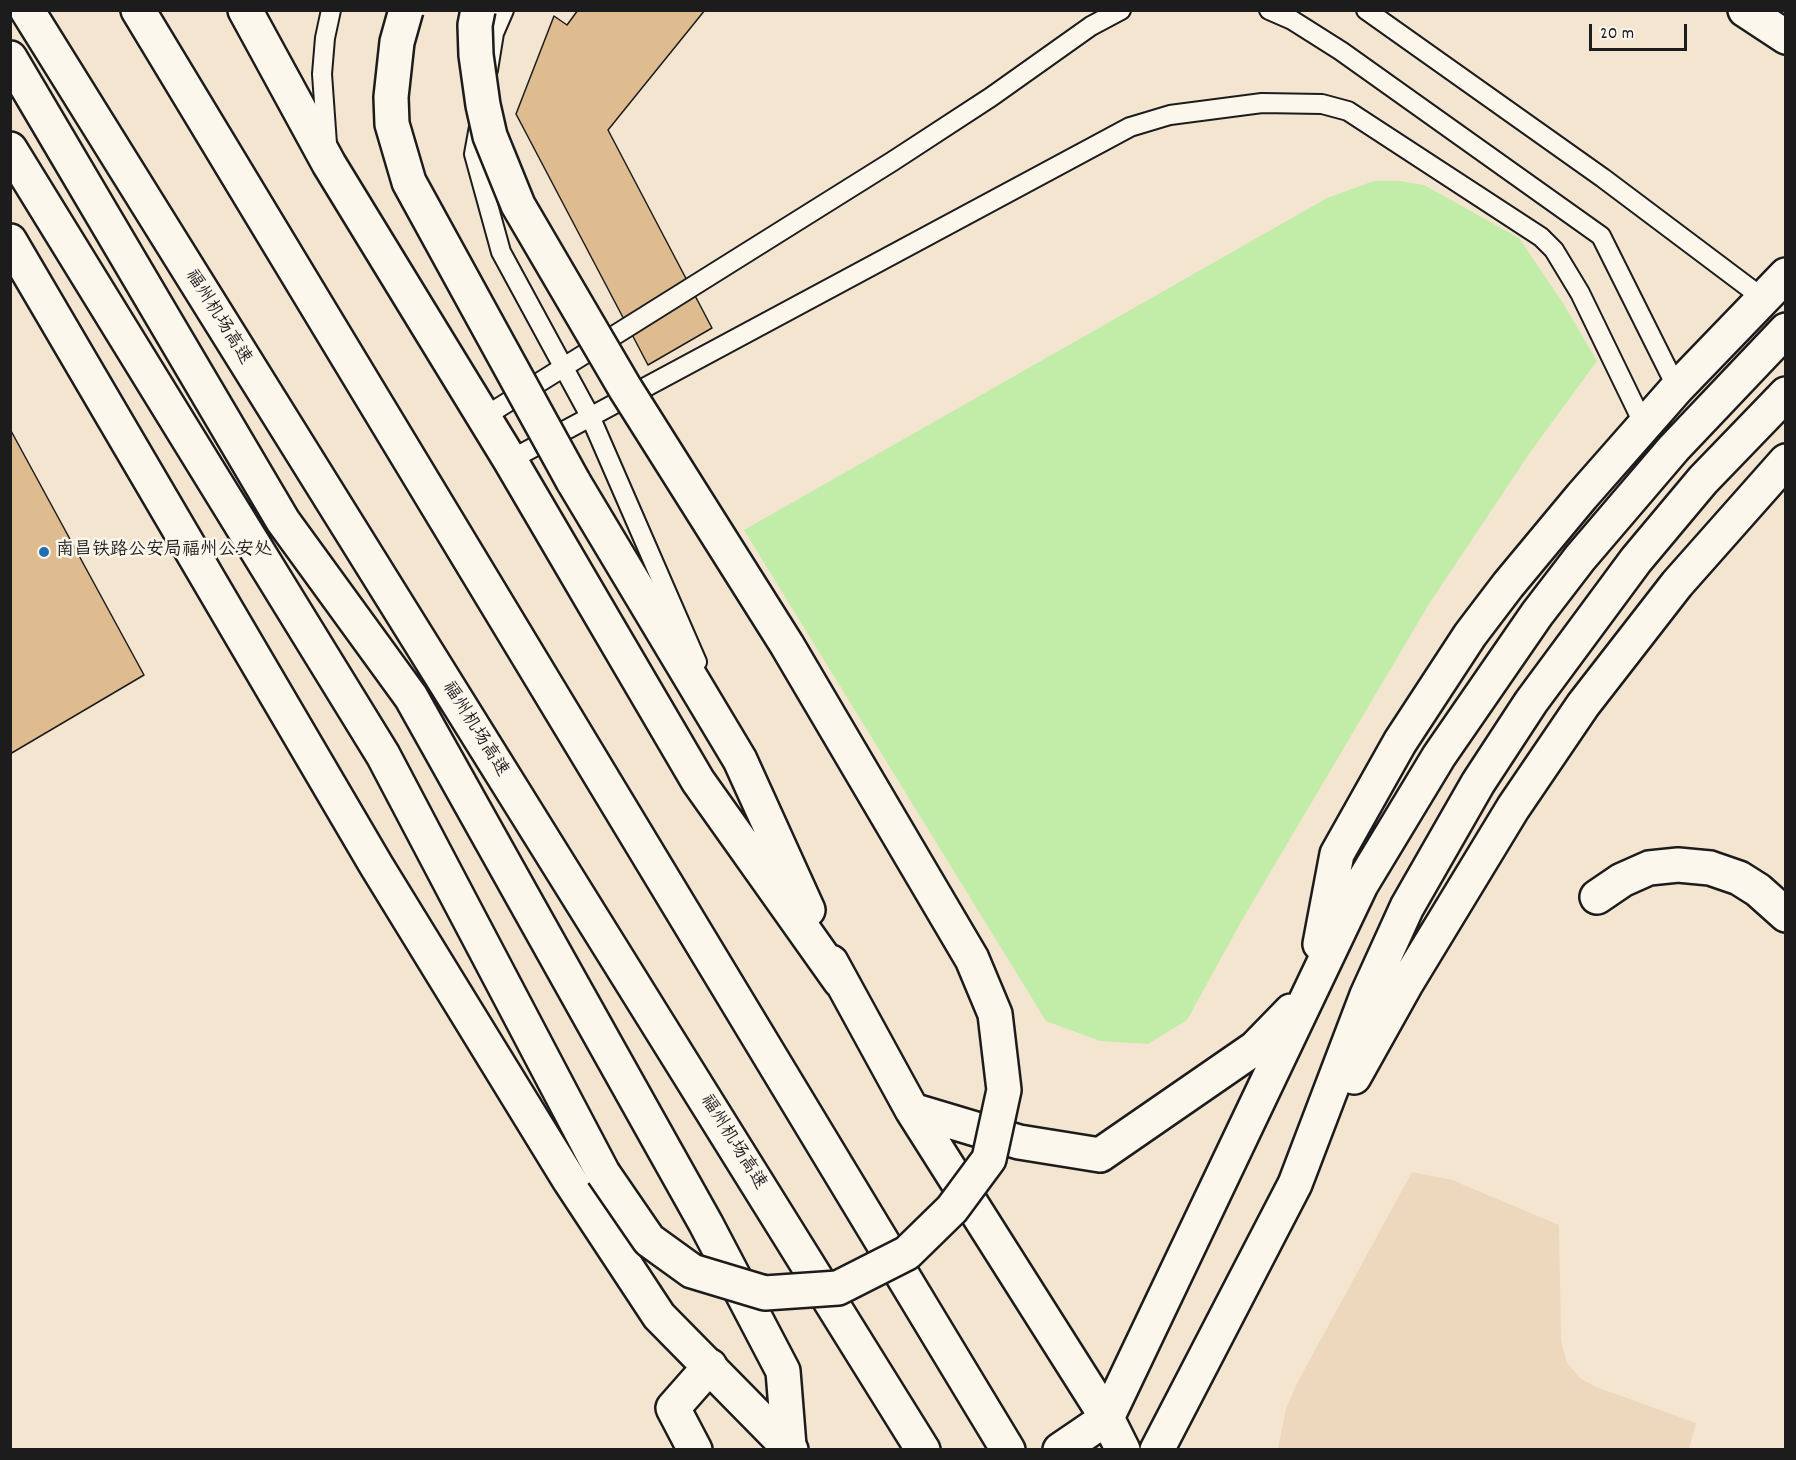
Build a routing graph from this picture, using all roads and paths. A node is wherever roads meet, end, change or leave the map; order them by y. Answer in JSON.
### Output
{"nodes":[{"id":1,"x":27,"y":10,"type":"edge"},
{"id":2,"x":138,"y":10,"type":"edge"},
{"id":3,"x":245,"y":10,"type":"edge"},
{"id":4,"x":331,"y":10,"type":"edge"},
{"id":5,"x":406,"y":10,"type":"edge"},
{"id":6,"x":478,"y":10,"type":"edge"},
{"id":7,"x":504,"y":10,"type":"edge"},
{"id":8,"x":1121,"y":10,"type":"edge"},
{"id":9,"x":1269,"y":10,"type":"edge"},
{"id":10,"x":1366,"y":10,"type":"edge"},
{"id":11,"x":1745,"y":10,"type":"edge"},
{"id":12,"x":264,"y":26,"type":"edge"},
{"id":13,"x":1785,"y":37,"type":"edge"},
{"id":14,"x":10,"y":58,"type":"edge"},
{"id":15,"x":10,"y":149,"type":"edge"},
{"id":16,"x":329,"y":164,"type":"junction"},
{"id":17,"x":10,"y":241,"type":"edge"},
{"id":18,"x":1775,"y":287,"type":"edge"},
{"id":19,"x":1785,"y":330,"type":"edge"},
{"id":20,"x":564,"y":368,"type":"junction"},
{"id":21,"x":1677,"y":388,"type":"junction"},
{"id":22,"x":1785,"y":394,"type":"edge"},
{"id":23,"x":590,"y":416,"type":"junction"},
{"id":24,"x":484,"y":417,"type":"junction"},
{"id":25,"x":1644,"y":424,"type":"junction"},
{"id":26,"x":510,"y":460,"type":"junction"},
{"id":27,"x":1785,"y":461,"type":"edge"},
{"id":28,"x":740,"y":760,"type":"junction"},
{"id":29,"x":1597,"y":897,"type":"dead end"},
{"id":30,"x":1785,"y":915,"type":"edge"},
{"id":31,"x":840,"y":981,"type":"junction"},
{"id":32,"x":1311,"y":991,"type":"junction"},
{"id":33,"x":912,"y":1110,"type":"junction"},
{"id":34,"x":1295,"y":1184,"type":"junction"},
{"id":35,"x":710,"y":1366,"type":"junction"},
{"id":36,"x":1107,"y":1418,"type":"junction"},
{"id":37,"x":790,"y":1448,"type":"edge"},
{"id":38,"x":695,"y":1449,"type":"edge"},
{"id":39,"x":923,"y":1449,"type":"edge"},
{"id":40,"x":1008,"y":1449,"type":"edge"},
{"id":41,"x":1060,"y":1449,"type":"edge"},
{"id":42,"x":1123,"y":1449,"type":"edge"},
{"id":43,"x":1157,"y":1449,"type":"edge"}],
"edges":[{"from":1,"to":39,"type":"main road","name":"福州机场高速"},
{"from":2,"to":40,"type":"main road"},
{"from":3,"to":12,"type":"main road"},
{"from":4,"to":16,"type":"lane"},
{"from":5,"to":28,"type":"main road","bridge":true},
{"from":6,"to":15,"type":"main road","bridge":true},
{"from":7,"to":20,"type":"lane"},
{"from":8,"to":20,"type":"lane"},
{"from":9,"to":21,"type":"lane"},
{"from":10,"to":18,"type":"lane"},
{"from":11,"to":13,"type":"main road"},
{"from":12,"to":16,"type":"main road"},
{"from":14,"to":37,"type":"main road"},
{"from":16,"to":24,"type":"main road"},
{"from":17,"to":35,"type":"main road"},
{"from":18,"to":21,"type":"main road"},
{"from":19,"to":32,"type":"main road"},
{"from":20,"to":23,"type":"lane"},
{"from":20,"to":24,"type":"lane"},
{"from":21,"to":25,"type":"main road"},
{"from":22,"to":34,"type":"main road"},
{"from":23,"to":25,"type":"lane"},
{"from":23,"to":26,"type":"lane"},
{"from":23,"to":28,"type":"lane"},
{"from":24,"to":26,"type":"main road"},
{"from":25,"to":32,"type":"main road"},
{"from":26,"to":31,"type":"main road"},
{"from":27,"to":34,"type":"main road"},
{"from":28,"to":31,"type":"main road"},
{"from":29,"to":30,"type":"main road"},
{"from":31,"to":33,"type":"main road"},
{"from":32,"to":33,"type":"main road"},
{"from":32,"to":36,"type":"main road"},
{"from":33,"to":36,"type":"main road"},
{"from":34,"to":43,"type":"main road"},
{"from":35,"to":37,"type":"main road"},
{"from":35,"to":38,"type":"main road"},
{"from":36,"to":41,"type":"main road"},
{"from":36,"to":42,"type":"main road"}]}
